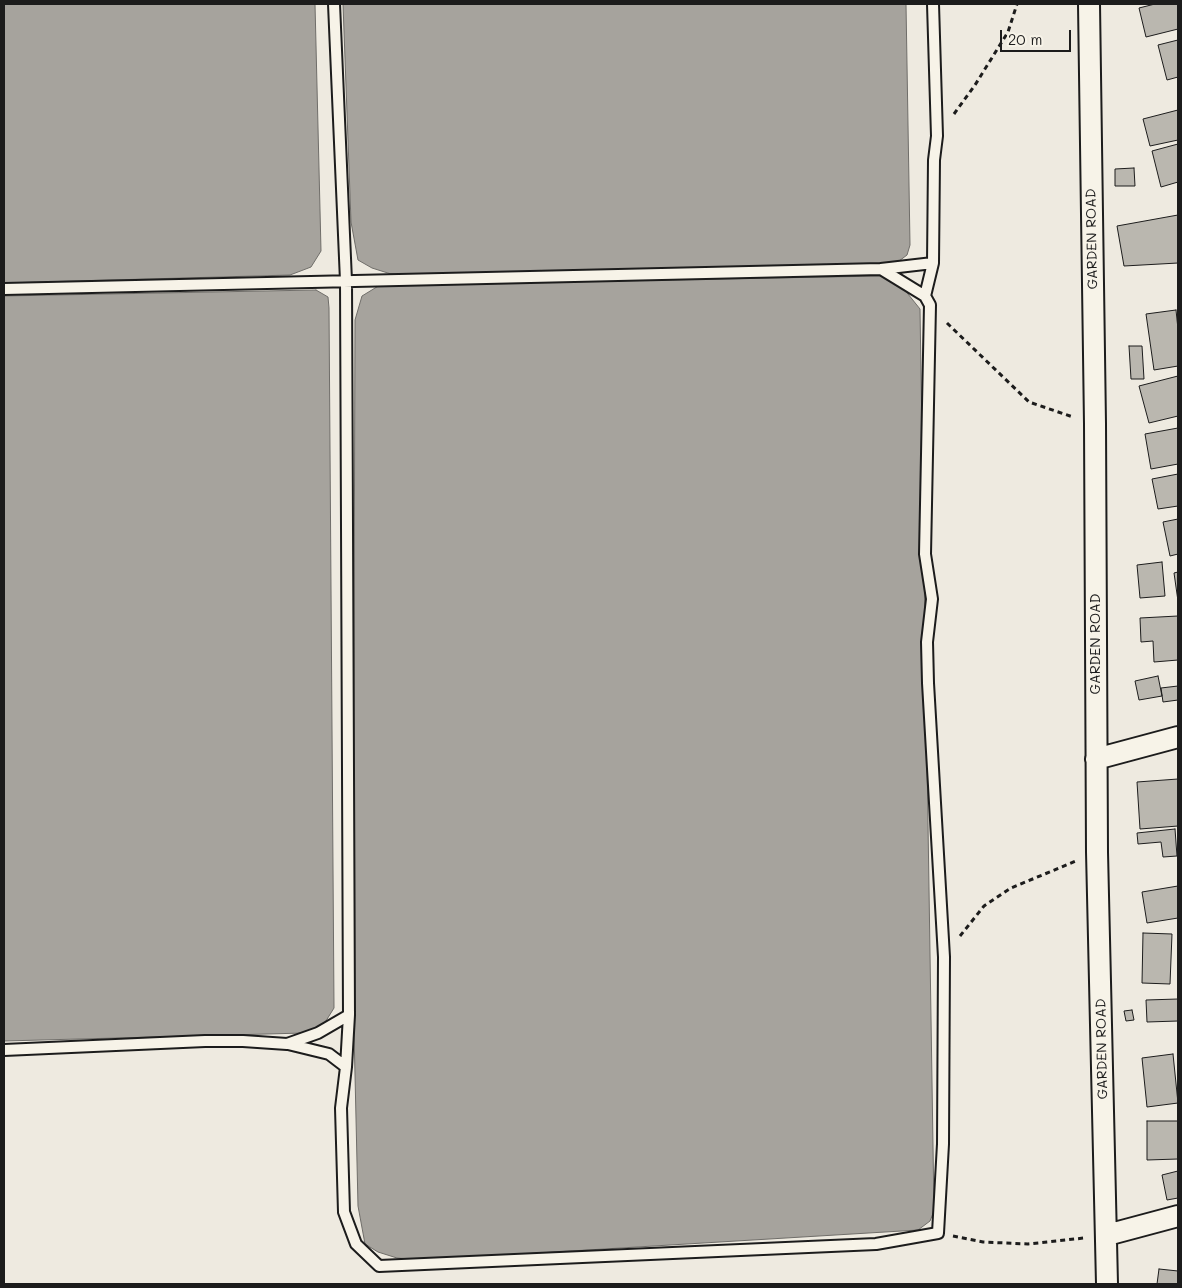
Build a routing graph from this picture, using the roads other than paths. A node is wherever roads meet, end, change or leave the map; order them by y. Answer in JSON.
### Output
{"nodes":[{"id":1,"x":334,"y":4,"type":"edge"},
{"id":2,"x":933,"y":4,"type":"edge"},
{"id":3,"x":1089,"y":4,"type":"edge"},
{"id":4,"x":933,"y":264,"type":"junction"},
{"id":5,"x":881,"y":269,"type":"junction"},
{"id":6,"x":346,"y":281,"type":"junction"},
{"id":7,"x":4,"y":289,"type":"edge"},
{"id":8,"x":928,"y":301,"type":"junction"},
{"id":9,"x":1178,"y":737,"type":"edge"},
{"id":10,"x":1096,"y":759,"type":"junction"},
{"id":11,"x":349,"y":1014,"type":"junction"},
{"id":12,"x":287,"y":1044,"type":"junction"},
{"id":13,"x":4,"y":1050,"type":"edge"},
{"id":14,"x":346,"y":1067,"type":"junction"},
{"id":15,"x":1178,"y":1216,"type":"edge"},
{"id":16,"x":1107,"y":1236,"type":"junction"},
{"id":17,"x":1107,"y":1284,"type":"edge"}],
"edges":[{"from":1,"to":6,"type":"lane"},
{"from":2,"to":4,"type":"lane"},
{"from":3,"to":10,"type":"street","name":"GARDEN ROAD"},
{"from":4,"to":5,"type":"lane"},
{"from":4,"to":8,"type":"lane"},
{"from":5,"to":6,"type":"lane"},
{"from":5,"to":8,"type":"lane"},
{"from":6,"to":7,"type":"lane"},
{"from":6,"to":11,"type":"lane"},
{"from":8,"to":14,"type":"lane"},
{"from":9,"to":10,"type":"street"},
{"from":10,"to":16,"type":"street","name":"GARDEN ROAD"},
{"from":11,"to":12,"type":"lane"},
{"from":11,"to":14,"type":"lane"},
{"from":12,"to":13,"type":"lane"},
{"from":12,"to":14,"type":"lane"},
{"from":15,"to":16,"type":"street"},
{"from":16,"to":17,"type":"street","name":"GARDEN ROAD"}]}
